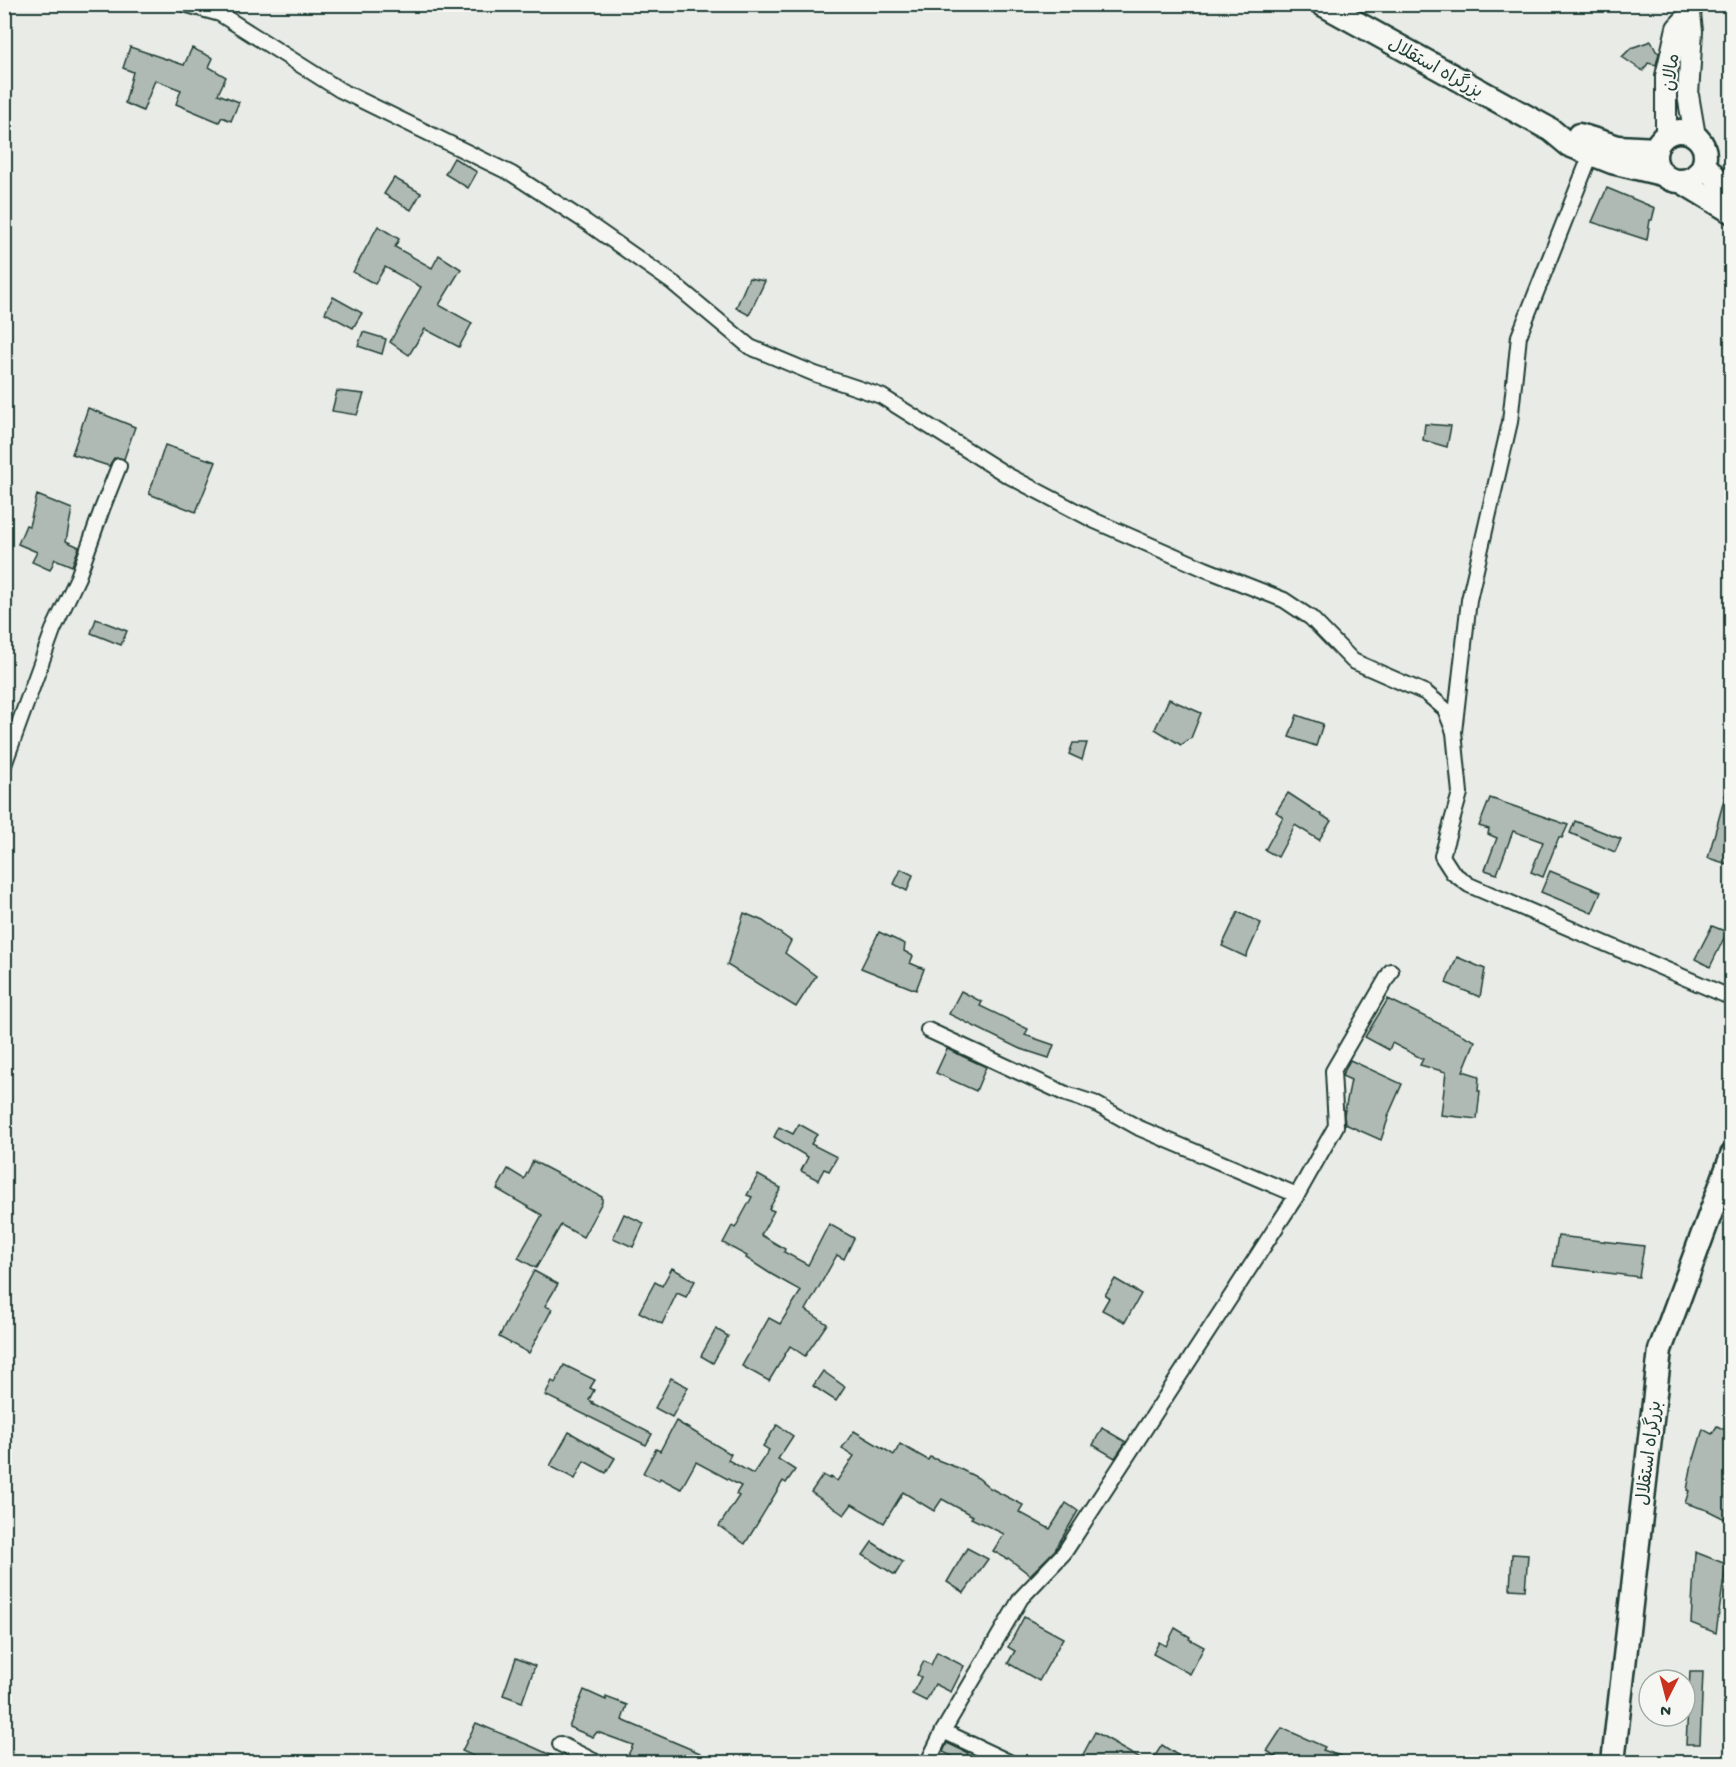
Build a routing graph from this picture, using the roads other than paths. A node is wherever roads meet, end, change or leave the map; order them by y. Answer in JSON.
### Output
{"nodes":[{"id":1,"x":184,"y":4,"type":"edge"},
{"id":2,"x":1322,"y":4,"type":"edge"},
{"id":3,"x":1692,"y":9,"type":"edge"},
{"id":4,"x":1551,"y":130,"type":"junction"},
{"id":5,"x":1695,"y":136,"type":"junction"},
{"id":6,"x":1661,"y":142,"type":"junction"},
{"id":7,"x":1591,"y":154,"type":"junction"},
{"id":8,"x":1704,"y":164,"type":"junction"},
{"id":9,"x":1671,"y":178,"type":"junction"},
{"id":10,"x":1731,"y":196,"type":"edge"},
{"id":11,"x":1731,"y":212,"type":"edge"},
{"id":12,"x":119,"y":466,"type":"dead end"},
{"id":13,"x":1454,"y":732,"type":"junction"},
{"id":14,"x":4,"y":765,"type":"edge"},
{"id":15,"x":1391,"y":971,"type":"dead end"},
{"id":16,"x":1731,"y":998,"type":"edge"},
{"id":17,"x":928,"y":1030,"type":"dead end"},
{"id":18,"x":1731,"y":1155,"type":"edge"},
{"id":19,"x":1297,"y":1195,"type":"junction"},
{"id":20,"x":943,"y":1731,"type":"junction"},
{"id":21,"x":560,"y":1744,"type":"dead end"},
{"id":22,"x":596,"y":1762,"type":"edge"},
{"id":23,"x":928,"y":1762,"type":"edge"},
{"id":24,"x":1009,"y":1762,"type":"edge"},
{"id":25,"x":1613,"y":1762,"type":"edge"}],
"edges":[{"from":1,"to":13,"type":"street"},
{"from":2,"to":4,"type":"highway","name":"بزرگراه استقلال"},
{"from":3,"to":5,"type":"main road","name":"مالان"},
{"from":3,"to":6,"type":"main road","name":"مالان"},
{"from":4,"to":6,"type":"highway","name":"بزرگراه استقلال"},
{"from":4,"to":7,"type":"highway","name":"بزرگراه استقلال"},
{"from":5,"to":6,"type":"highway"},
{"from":5,"to":8,"type":"highway"},
{"from":6,"to":9,"type":"highway"},
{"from":7,"to":9,"type":"highway","name":"بزرگراه استقلال"},
{"from":7,"to":13,"type":"street"},
{"from":8,"to":9,"type":"highway"},
{"from":8,"to":10,"type":"highway"},
{"from":9,"to":11,"type":"highway","name":"بزرگراه استقلال"},
{"from":12,"to":14,"type":"street"},
{"from":13,"to":16,"type":"street"},
{"from":15,"to":19,"type":"street"},
{"from":17,"to":19,"type":"street"},
{"from":18,"to":25,"type":"highway","name":"بزرگراه استقلال"},
{"from":19,"to":20,"type":"street"},
{"from":20,"to":23,"type":"street"},
{"from":20,"to":24,"type":"street"},
{"from":21,"to":22,"type":"street"}]}
